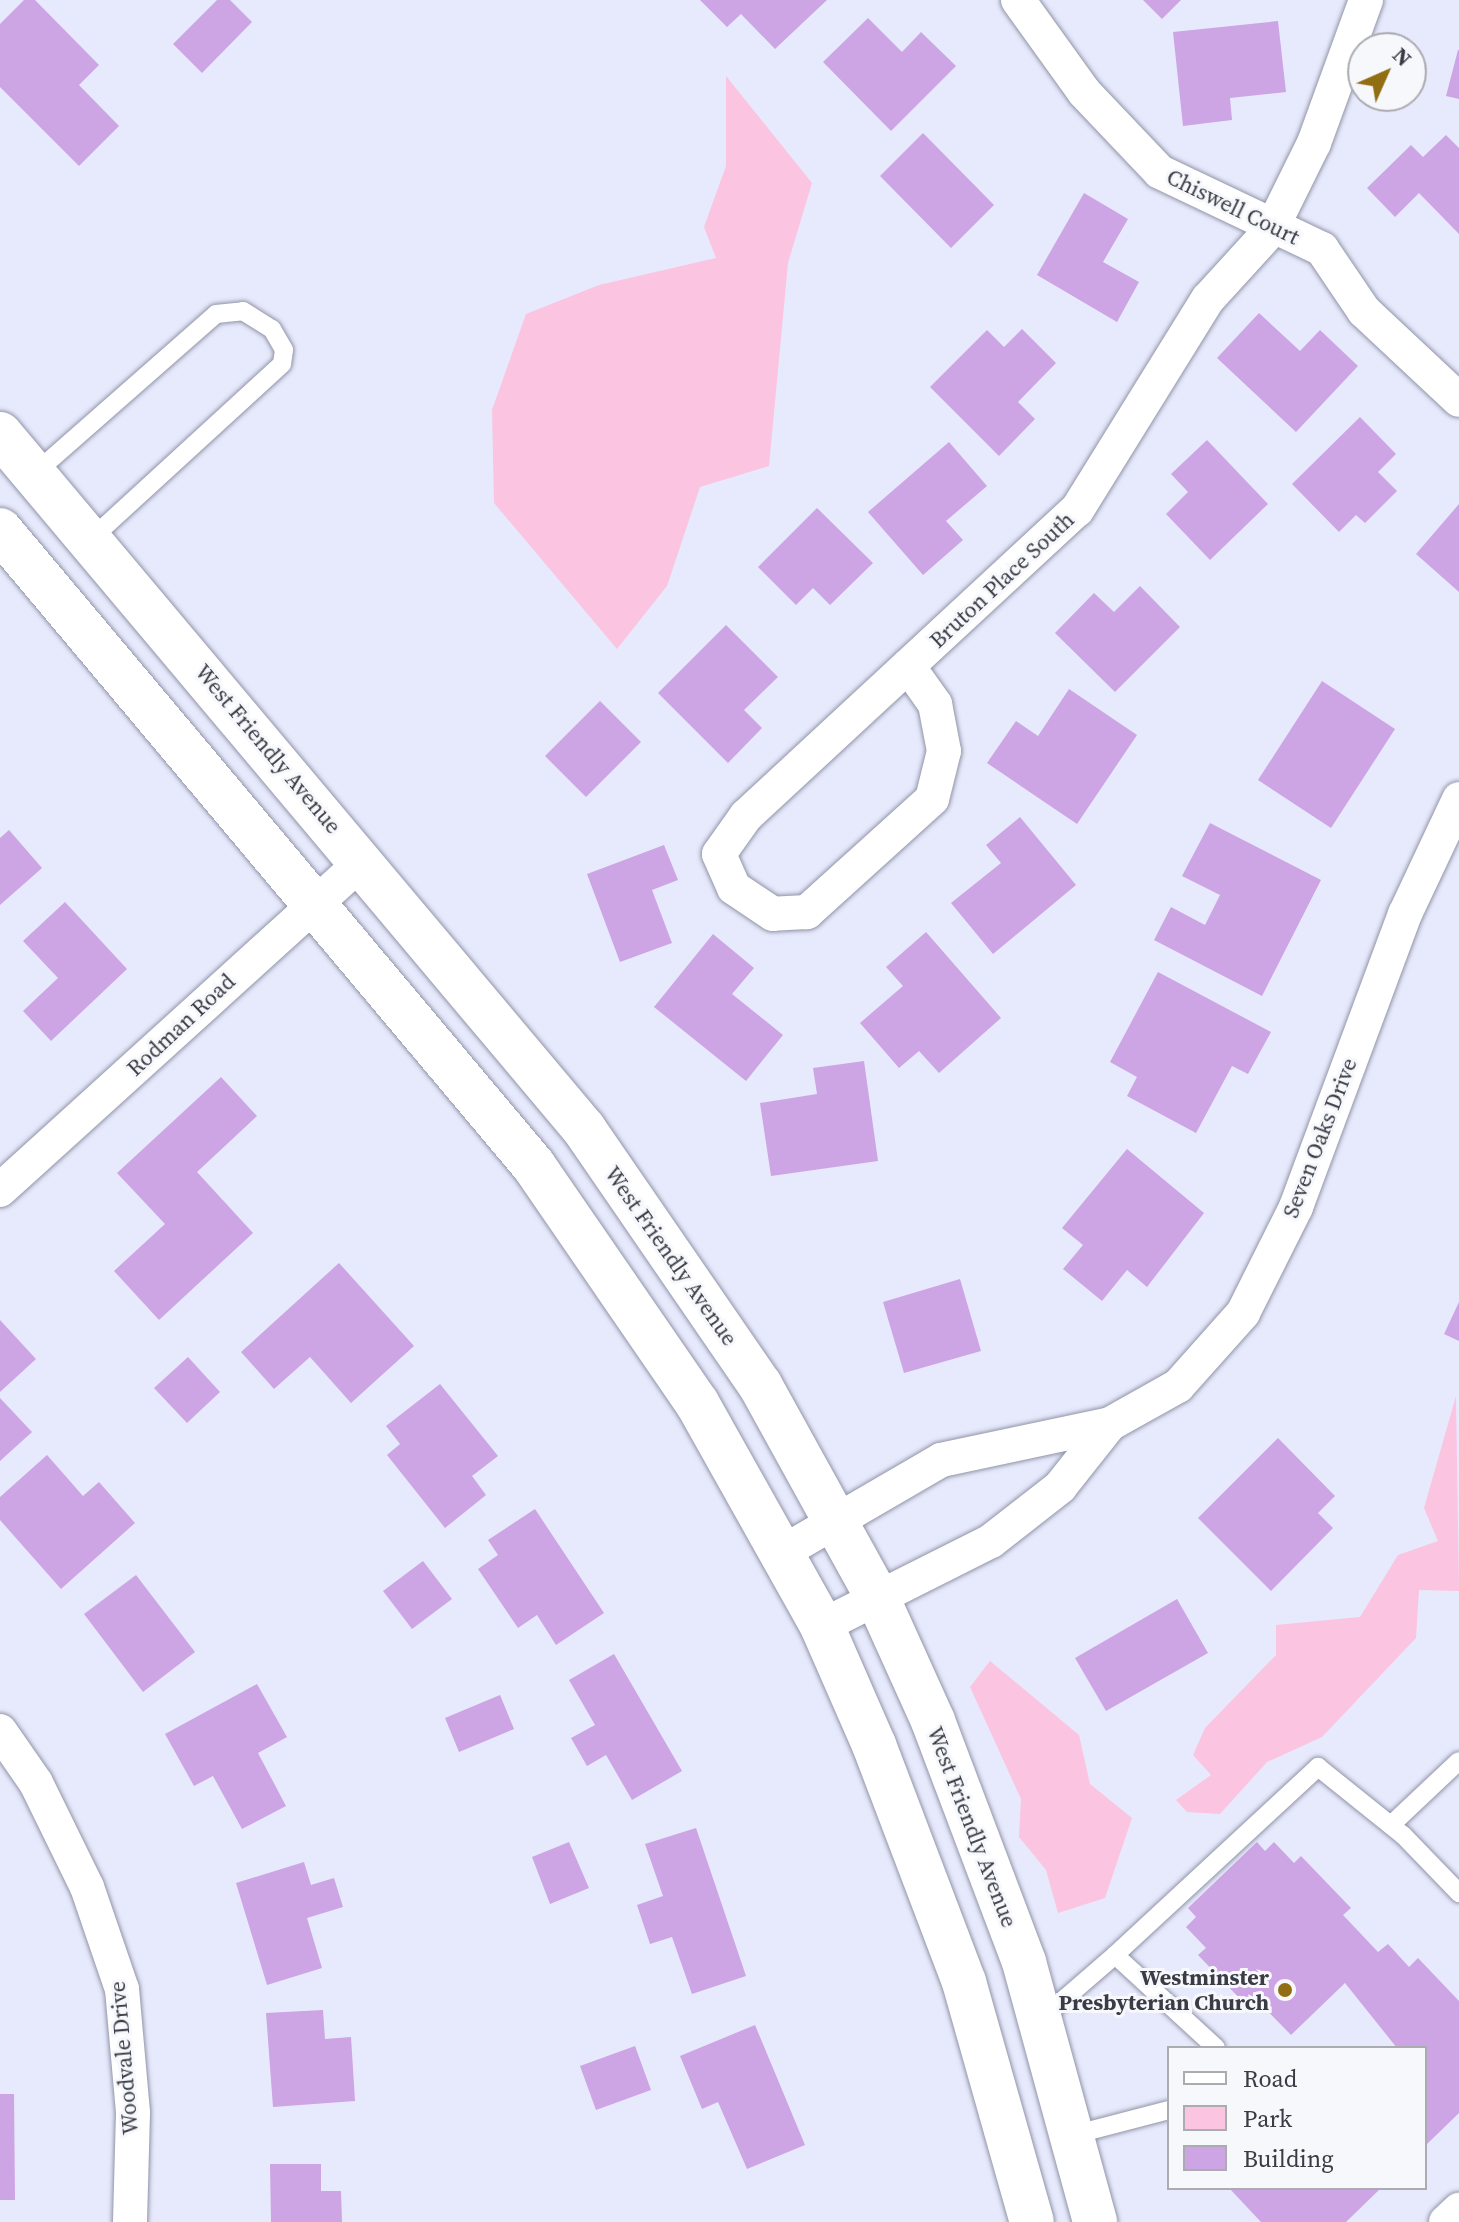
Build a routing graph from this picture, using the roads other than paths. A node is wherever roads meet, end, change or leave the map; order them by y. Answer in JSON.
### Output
{"nodes":[{"id":1,"x":1018,"y":0,"type":"edge"},
{"id":2,"x":1366,"y":0,"type":"edge"},
{"id":3,"x":1271,"y":230,"type":"junction"},
{"id":4,"x":1459,"y":400,"type":"edge"},
{"id":5,"x":0,"y":434,"type":"edge"},
{"id":6,"x":34,"y":474,"type":"junction"},
{"id":7,"x":0,"y":530,"type":"edge"},
{"id":8,"x":90,"y":540,"type":"junction"},
{"id":9,"x":908,"y":666,"type":"junction"},
{"id":10,"x":1459,"y":799,"type":"edge"},
{"id":11,"x":363,"y":861,"type":"junction"},
{"id":12,"x":315,"y":901,"type":"junction"},
{"id":13,"x":0,"y":1190,"type":"edge"},
{"id":14,"x":1110,"y":1424,"type":"junction"},
{"id":15,"x":838,"y":1522,"type":"junction"},
{"id":16,"x":783,"y":1552,"type":"junction"},
{"id":17,"x":878,"y":1599,"type":"junction"},
{"id":18,"x":822,"y":1626,"type":"junction"},
{"id":19,"x":0,"y":1731,"type":"edge"},
{"id":20,"x":1459,"y":1761,"type":"edge"},
{"id":21,"x":1391,"y":1825,"type":"junction"},
{"id":22,"x":1459,"y":1893,"type":"edge"},
{"id":23,"x":1115,"y":1955,"type":"junction"},
{"id":24,"x":1040,"y":2020,"type":"junction"},
{"id":25,"x":1214,"y":2046,"type":"edge"},
{"id":26,"x":1167,"y":2111,"type":"edge"},
{"id":27,"x":1073,"y":2135,"type":"junction"},
{"id":28,"x":1459,"y":2210,"type":"edge"},
{"id":29,"x":130,"y":2222,"type":"edge"},
{"id":30,"x":1032,"y":2222,"type":"edge"},
{"id":31,"x":1095,"y":2222,"type":"edge"},
{"id":32,"x":1446,"y":2222,"type":"edge"}],
"edges":[{"from":1,"to":3,"type":"street","name":"Chiswell Court"},
{"from":2,"to":3,"type":"street","name":"Bruton Place South"},
{"from":3,"to":4,"type":"street","name":"Chiswell Court"},
{"from":3,"to":9,"type":"street","name":"Bruton Place South"},
{"from":5,"to":6,"type":"main road","name":"West Friendly Avenue"},
{"from":6,"to":8,"type":"main road","name":"West Friendly Avenue"},
{"from":6,"to":8,"type":"lane"},
{"from":7,"to":12,"type":"main road"},
{"from":8,"to":11,"type":"main road","name":"West Friendly Avenue"},
{"from":9,"to":9,"type":"street","name":"Bruton Place South"},
{"from":10,"to":14,"type":"street","name":"Seven Oaks Drive"},
{"from":11,"to":12,"type":"street","name":"Rodman Road"},
{"from":11,"to":15,"type":"main road","name":"West Friendly Avenue"},
{"from":12,"to":13,"type":"street","name":"Rodman Road"},
{"from":12,"to":16,"type":"main road"},
{"from":14,"to":15,"type":"street","name":"Seven Oaks Drive"},
{"from":14,"to":17,"type":"street","name":"Seven Oaks Drive"},
{"from":15,"to":16,"type":"street","name":"Seven Oaks Drive"},
{"from":15,"to":17,"type":"main road","name":"West Friendly Avenue"},
{"from":16,"to":18,"type":"main road"},
{"from":17,"to":18,"type":"street","name":"Seven Oaks Drive"},
{"from":17,"to":24,"type":"main road","name":"West Friendly Avenue"},
{"from":18,"to":30,"type":"main road"},
{"from":19,"to":29,"type":"street","name":"Woodvale Drive"},
{"from":20,"to":21,"type":"lane"},
{"from":21,"to":22,"type":"lane"},
{"from":21,"to":23,"type":"lane"},
{"from":23,"to":24,"type":"lane"},
{"from":23,"to":25,"type":"lane"},
{"from":24,"to":27,"type":"main road","name":"West Friendly Avenue"},
{"from":26,"to":27,"type":"lane"},
{"from":27,"to":31,"type":"main road","name":"West Friendly Avenue"},
{"from":28,"to":32,"type":"street"}]}
